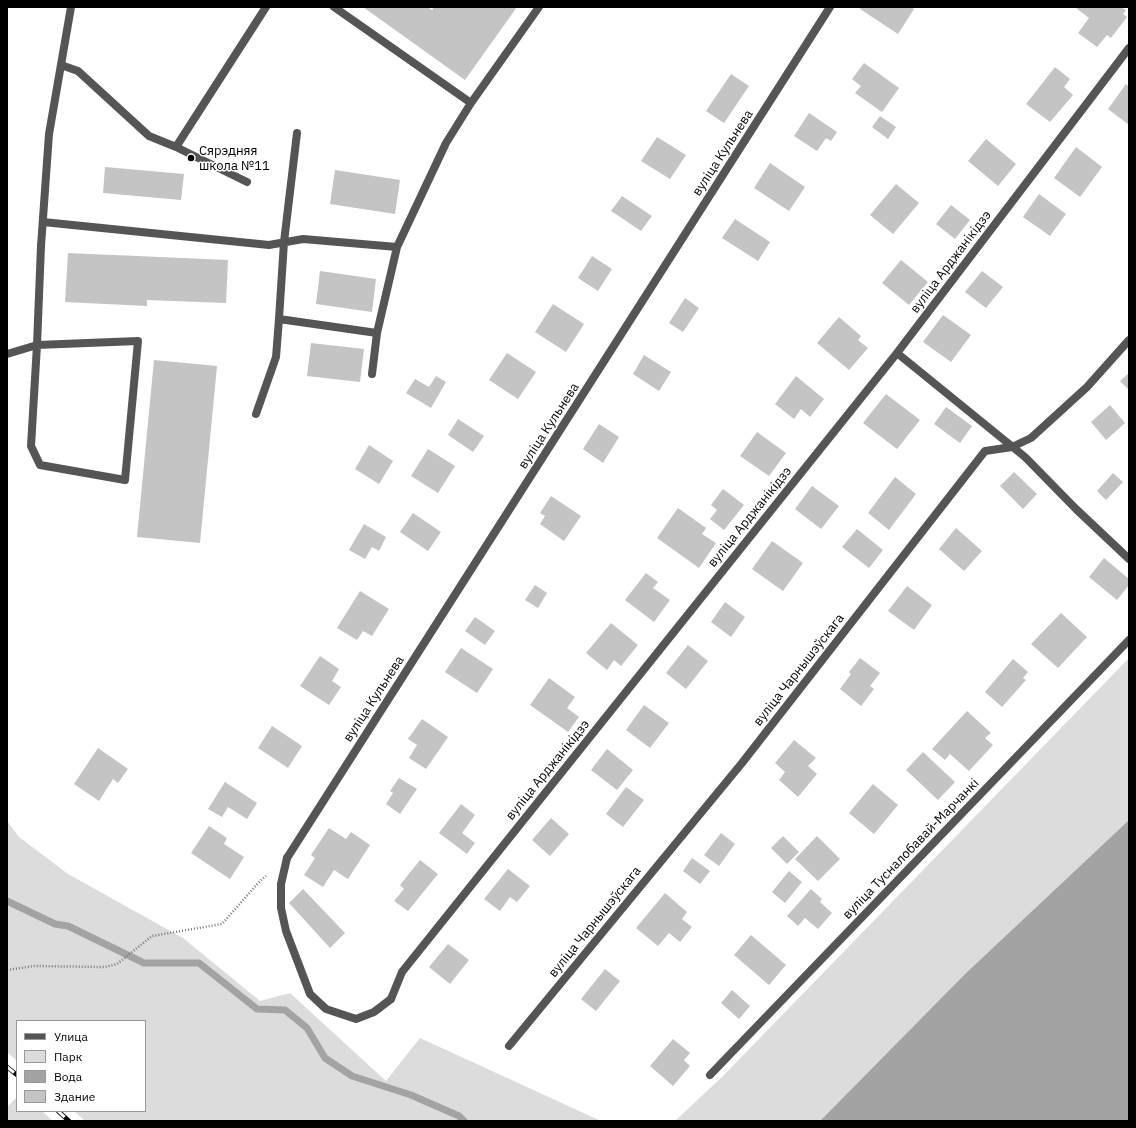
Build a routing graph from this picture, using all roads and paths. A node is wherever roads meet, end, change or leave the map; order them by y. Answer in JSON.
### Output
{"nodes":[{"id":1,"x":71,"y":7,"type":"edge"},
{"id":2,"x":266,"y":7,"type":"edge"},
{"id":3,"x":334,"y":7,"type":"edge"},
{"id":4,"x":539,"y":7,"type":"edge"},
{"id":5,"x":830,"y":7,"type":"edge"},
{"id":6,"x":1129,"y":48,"type":"edge"},
{"id":7,"x":61,"y":65,"type":"junction"},
{"id":8,"x":471,"y":102,"type":"junction"},
{"id":9,"x":297,"y":133,"type":"dead end"},
{"id":10,"x":176,"y":147,"type":"junction"},
{"id":11,"x":247,"y":182,"type":"dead end"},
{"id":12,"x":43,"y":222,"type":"junction"},
{"id":13,"x":284,"y":242,"type":"junction"},
{"id":14,"x":397,"y":247,"type":"junction"},
{"id":15,"x":280,"y":320,"type":"junction"},
{"id":16,"x":377,"y":333,"type":"junction"},
{"id":17,"x":1129,"y":340,"type":"edge"},
{"id":18,"x":37,"y":345,"type":"junction"},
{"id":19,"x":897,"y":353,"type":"junction"},
{"id":20,"x":7,"y":354,"type":"edge"},
{"id":21,"x":372,"y":374,"type":"dead end"},
{"id":22,"x":256,"y":414,"type":"dead end"},
{"id":23,"x":1012,"y":447,"type":"junction"},
{"id":24,"x":1129,"y":559,"type":"edge"},
{"id":25,"x":1129,"y":640,"type":"edge"},
{"id":26,"x":287,"y":858,"type":"junction"},
{"id":27,"x":7,"y":970,"type":"edge"},
{"id":28,"x":391,"y":999,"type":"joint"},
{"id":29,"x":509,"y":1046,"type":"dead end"},
{"id":30,"x":710,"y":1075,"type":"dead end"}],
"edges":[{"from":1,"to":7,"type":"street"},
{"from":2,"to":10,"type":"street"},
{"from":3,"to":8,"type":"street"},
{"from":4,"to":8,"type":"street"},
{"from":5,"to":26,"type":"street","name":"вуліца Кульнева"},
{"from":6,"to":19,"type":"street","name":"вуліца Арджанікідзэ"},
{"from":7,"to":10,"type":"street"},
{"from":7,"to":12,"type":"street"},
{"from":8,"to":14,"type":"street"},
{"from":9,"to":13,"type":"street"},
{"from":10,"to":11,"type":"street"},
{"from":12,"to":13,"type":"street"},
{"from":12,"to":18,"type":"street"},
{"from":13,"to":14,"type":"street"},
{"from":13,"to":15,"type":"street"},
{"from":14,"to":16,"type":"street"},
{"from":15,"to":16,"type":"street"},
{"from":15,"to":22,"type":"street"},
{"from":16,"to":21,"type":"street"},
{"from":17,"to":23,"type":"street","name":"вуліца Чарнышэўскага"},
{"from":18,"to":18,"type":"street"},
{"from":18,"to":20,"type":"street"},
{"from":19,"to":23,"type":"street"},
{"from":19,"to":28,"type":"street","name":"вуліца Арджанікідзэ"},
{"from":23,"to":24,"type":"street"},
{"from":23,"to":29,"type":"street","name":"вуліца Чарнышэўскага"},
{"from":25,"to":30,"type":"street","name":"вуліца Тусналобавай-Марчанкі"},
{"from":26,"to":27,"type":"path"},
{"from":26,"to":28,"type":"street","name":"вуліца Кульнева"}]}
